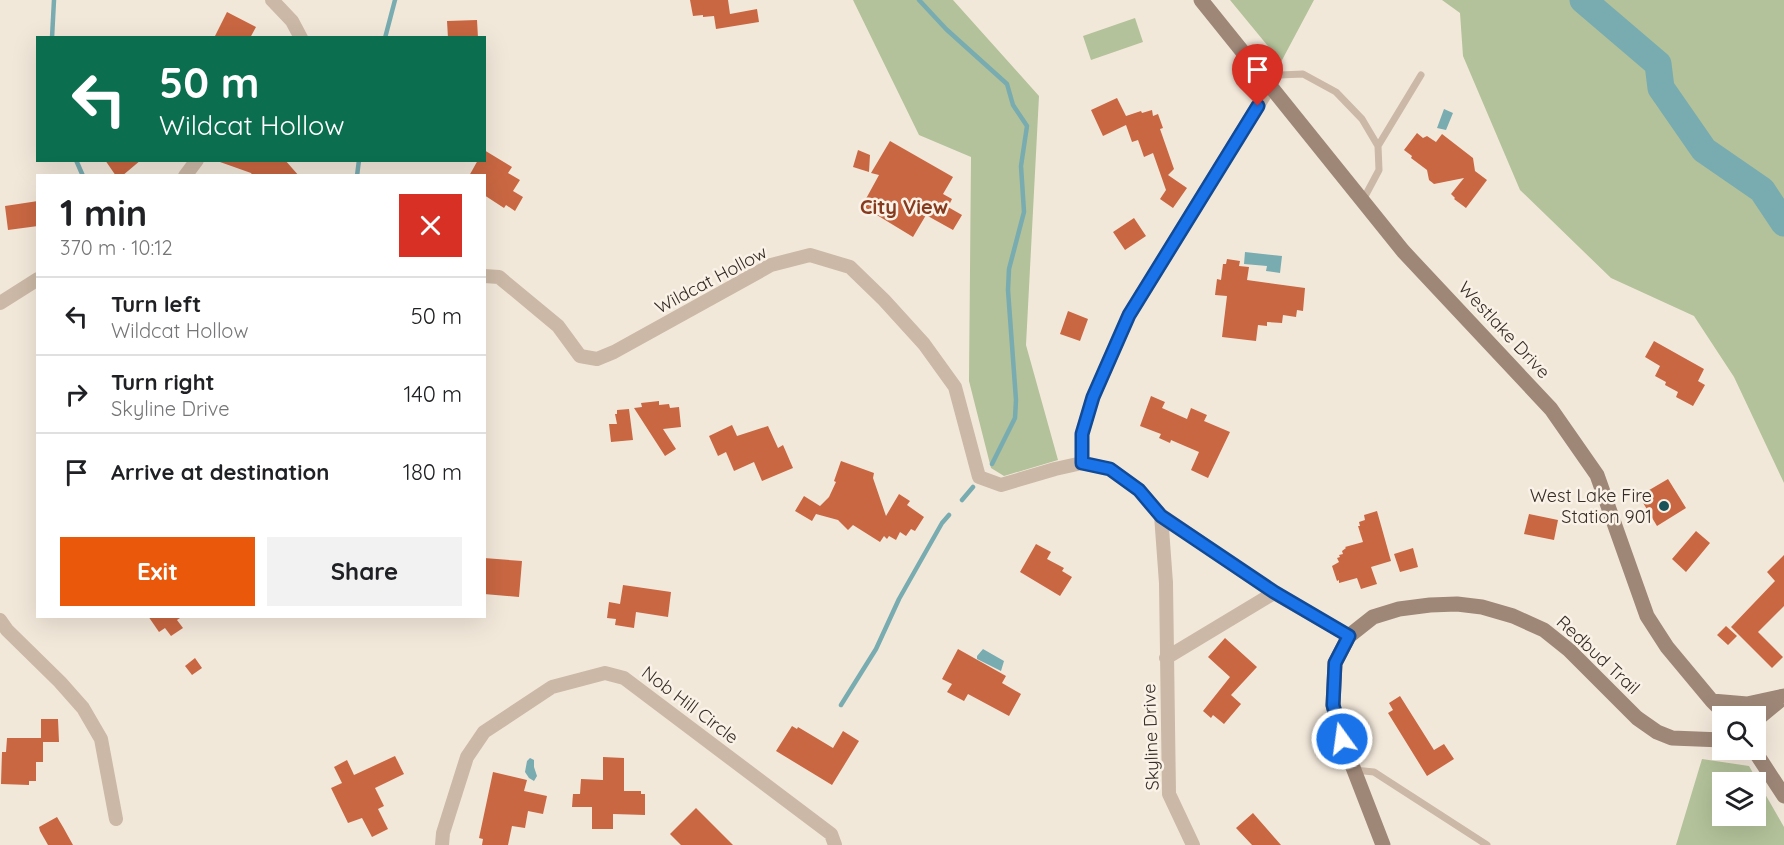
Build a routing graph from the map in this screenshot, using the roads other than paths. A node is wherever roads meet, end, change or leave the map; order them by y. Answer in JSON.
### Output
{"nodes":[{"id":1,"x":272,"y":0,"type":"edge"},
{"id":2,"x":1201,"y":0,"type":"edge"},
{"id":3,"x":300,"y":36,"type":"edge"},
{"id":4,"x":1421,"y":75,"type":"dead end"},
{"id":5,"x":1270,"y":86,"type":"junction"},
{"id":6,"x":1378,"y":146,"type":"junction"},
{"id":7,"x":1362,"y":200,"type":"junction"},
{"id":8,"x":486,"y":276,"type":"edge"},
{"id":9,"x":36,"y":280,"type":"edge"},
{"id":10,"x":0,"y":303,"type":"edge"},
{"id":11,"x":1082,"y":463,"type":"junction"},
{"id":12,"x":1161,"y":516,"type":"junction"},
{"id":13,"x":1274,"y":592,"type":"junction"},
{"id":14,"x":0,"y":620,"type":"edge"},
{"id":15,"x":1349,"y":636,"type":"junction"},
{"id":16,"x":1166,"y":658,"type":"junction"},
{"id":17,"x":1784,"y":697,"type":"edge"},
{"id":18,"x":1712,"y":701,"type":"junction"},
{"id":19,"x":1717,"y":706,"type":"edge"},
{"id":20,"x":1766,"y":712,"type":"edge"},
{"id":21,"x":1712,"y":740,"type":"edge"},
{"id":22,"x":1761,"y":760,"type":"edge"},
{"id":23,"x":1354,"y":770,"type":"junction"},
{"id":24,"x":1784,"y":796,"type":"edge"},
{"id":25,"x":116,"y":819,"type":"dead end"},
{"id":26,"x":442,"y":845,"type":"edge"},
{"id":27,"x":835,"y":845,"type":"edge"},
{"id":28,"x":1193,"y":845,"type":"edge"},
{"id":29,"x":1383,"y":845,"type":"edge"},
{"id":30,"x":1487,"y":845,"type":"edge"}],
"edges":[{"from":1,"to":3,"type":"street"},
{"from":2,"to":5,"type":"street","name":"Westlake Drive"},
{"from":4,"to":6,"type":"lane"},
{"from":5,"to":6,"type":"lane"},
{"from":5,"to":7,"type":"street","name":"Westlake Drive"},
{"from":5,"to":11,"type":"street"},
{"from":6,"to":7,"type":"lane"},
{"from":7,"to":18,"type":"street","name":"Westlake Drive"},
{"from":8,"to":11,"type":"street","name":"Wildcat Hollow"},
{"from":9,"to":10,"type":"street"},
{"from":11,"to":12,"type":"street","name":"Wildcat Hollow"},
{"from":12,"to":13,"type":"street","name":"Wildcat Hollow"},
{"from":12,"to":16,"type":"street","name":"Skyline Drive"},
{"from":13,"to":15,"type":"street","name":"Wildcat Hollow"},
{"from":13,"to":16,"type":"street","name":"Skyline Drive"},
{"from":14,"to":25,"type":"street"},
{"from":15,"to":21,"type":"street","name":"Redbud Trail"},
{"from":15,"to":23,"type":"street","name":"Redbud Trail"},
{"from":16,"to":28,"type":"street","name":"Skyline Drive"},
{"from":17,"to":18,"type":"street"},
{"from":17,"to":20,"type":"street"},
{"from":18,"to":19,"type":"street","name":"Westlake Drive"},
{"from":22,"to":24,"type":"street"},
{"from":23,"to":29,"type":"street","name":"Redbud Trail"},
{"from":23,"to":30,"type":"lane"},
{"from":26,"to":27,"type":"street","name":"Nob Hill Circle"}]}
